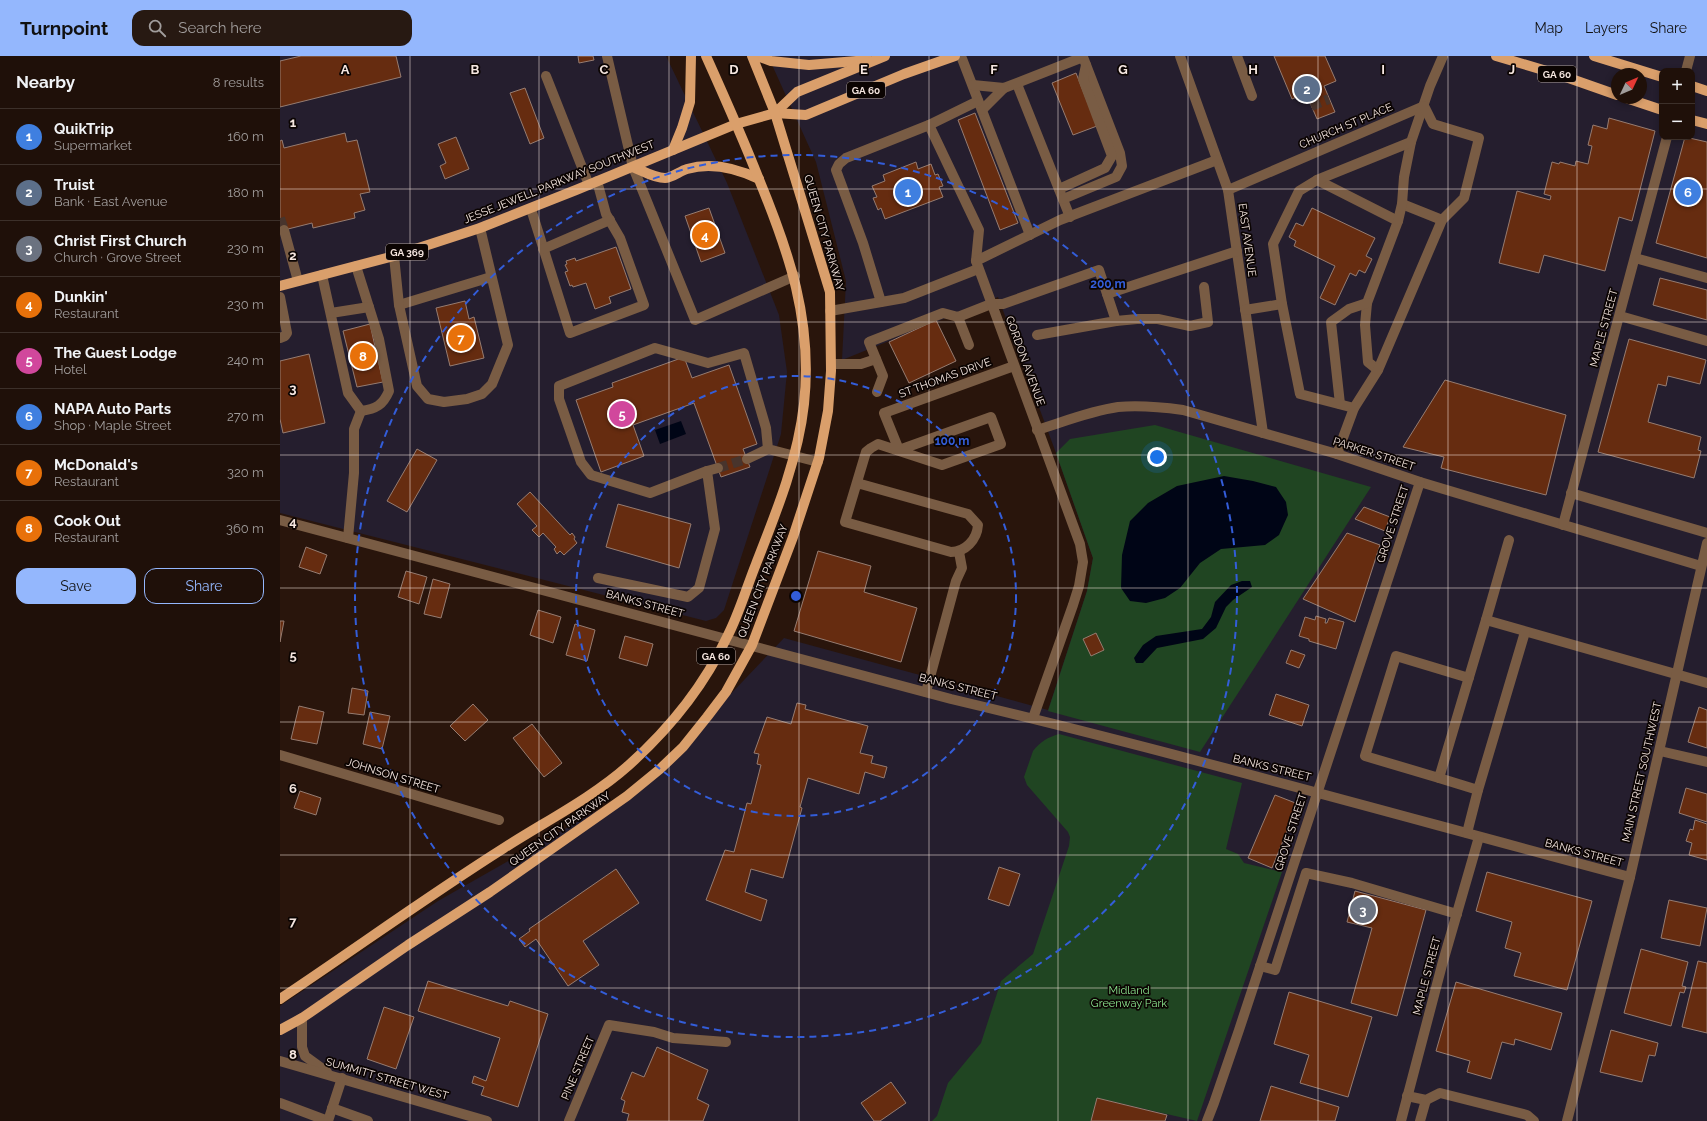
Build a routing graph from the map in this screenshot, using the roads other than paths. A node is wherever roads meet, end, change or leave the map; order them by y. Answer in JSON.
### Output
{"nodes":[{"id":1,"x":607,"y":56,"type":"edge"},
{"id":2,"x":691,"y":56,"type":"edge"},
{"id":3,"x":706,"y":56,"type":"edge"},
{"id":4,"x":752,"y":56,"type":"edge"},
{"id":5,"x":757,"y":56,"type":"edge"},
{"id":6,"x":955,"y":56,"type":"edge"},
{"id":7,"x":961,"y":56,"type":"edge"},
{"id":8,"x":1180,"y":56,"type":"edge"},
{"id":9,"x":1237,"y":56,"type":"edge"},
{"id":10,"x":1443,"y":56,"type":"edge"},
{"id":11,"x":1496,"y":56,"type":"edge"},
{"id":12,"x":1594,"y":56,"type":"edge"},
{"id":13,"x":1690,"y":56,"type":"edge"},
{"id":14,"x":882,"y":57,"type":"edge"},
{"id":15,"x":1084,"y":61,"type":"edge"},
{"id":16,"x":1687,"y":68,"type":"edge"},
{"id":17,"x":546,"y":76,"type":"dead end"},
{"id":18,"x":1659,"y":76,"type":"edge"},
{"id":19,"x":1017,"y":84,"type":"junction"},
{"id":20,"x":973,"y":85,"type":"junction"},
{"id":21,"x":1695,"y":87,"type":"edge"},
{"id":22,"x":1004,"y":88,"type":"junction"},
{"id":23,"x":1707,"y":91,"type":"edge"},
{"id":24,"x":1611,"y":93,"type":"edge"},
{"id":25,"x":1252,"y":96,"type":"dead end"},
{"id":26,"x":1644,"y":104,"type":"edge"},
{"id":27,"x":980,"y":106,"type":"junction"},
{"id":28,"x":1424,"y":106,"type":"junction"},
{"id":29,"x":1659,"y":109,"type":"edge"},
{"id":30,"x":775,"y":113,"type":"junction"},
{"id":31,"x":1695,"y":121,"type":"edge"},
{"id":32,"x":736,"y":124,"type":"junction"},
{"id":33,"x":1707,"y":124,"type":"edge"},
{"id":34,"x":929,"y":126,"type":"junction"},
{"id":35,"x":1666,"y":140,"type":"edge"},
{"id":36,"x":1411,"y":142,"type":"junction"},
{"id":37,"x":673,"y":150,"type":"junction"},
{"id":38,"x":1217,"y":160,"type":"junction"},
{"id":39,"x":633,"y":166,"type":"junction"},
{"id":40,"x":759,"y":179,"type":"junction"},
{"id":41,"x":1317,"y":180,"type":"junction"},
{"id":42,"x":593,"y":183,"type":"junction"},
{"id":43,"x":1059,"y":189,"type":"junction"},
{"id":44,"x":1228,"y":190,"type":"junction"},
{"id":45,"x":1063,"y":199,"type":"junction"},
{"id":46,"x":1402,"y":204,"type":"junction"},
{"id":47,"x":531,"y":209,"type":"junction"},
{"id":48,"x":1070,"y":217,"type":"junction"},
{"id":49,"x":610,"y":220,"type":"junction"},
{"id":50,"x":1442,"y":220,"type":"junction"},
{"id":51,"x":1398,"y":221,"type":"junction"},
{"id":52,"x":480,"y":228,"type":"junction"},
{"id":53,"x":284,"y":230,"type":"dead end"},
{"id":54,"x":1030,"y":235,"type":"junction"},
{"id":55,"x":543,"y":249,"type":"junction"},
{"id":56,"x":1237,"y":251,"type":"junction"},
{"id":57,"x":394,"y":256,"type":"junction"},
{"id":58,"x":1635,"y":258,"type":"junction"},
{"id":59,"x":977,"y":265,"type":"junction"},
{"id":60,"x":356,"y":266,"type":"junction"},
{"id":61,"x":322,"y":275,"type":"junction"},
{"id":62,"x":794,"y":276,"type":"junction"},
{"id":63,"x":491,"y":277,"type":"junction"},
{"id":64,"x":1707,"y":278,"type":"edge"},
{"id":65,"x":298,"y":281,"type":"junction"},
{"id":66,"x":280,"y":286,"type":"edge"},
{"id":67,"x":1204,"y":287,"type":"dead end"},
{"id":68,"x":1107,"y":294,"type":"junction"},
{"id":69,"x":280,"y":297,"type":"edge"},
{"id":70,"x":881,"y":302,"type":"junction"},
{"id":71,"x":1367,"y":303,"type":"junction"},
{"id":72,"x":991,"y":304,"type":"junction"},
{"id":73,"x":1282,"y":304,"type":"junction"},
{"id":74,"x":399,"y":305,"type":"junction"},
{"id":75,"x":369,"y":308,"type":"junction"},
{"id":76,"x":1245,"y":310,"type":"junction"},
{"id":77,"x":830,"y":311,"type":"junction"},
{"id":78,"x":331,"y":314,"type":"junction"},
{"id":79,"x":1620,"y":316,"type":"junction"},
{"id":80,"x":958,"y":317,"type":"junction"},
{"id":81,"x":1116,"y":321,"type":"junction"},
{"id":82,"x":1037,"y":335,"type":"dead end"},
{"id":83,"x":280,"y":338,"type":"edge"},
{"id":84,"x":1707,"y":341,"type":"edge"},
{"id":85,"x":969,"y":345,"type":"dead end"},
{"id":86,"x":876,"y":359,"type":"junction"},
{"id":87,"x":831,"y":364,"type":"junction"},
{"id":88,"x":1014,"y":366,"type":"junction"},
{"id":89,"x":1378,"y":370,"type":"junction"},
{"id":90,"x":877,"y":392,"type":"dead end"},
{"id":91,"x":1340,"y":404,"type":"junction"},
{"id":92,"x":1354,"y":408,"type":"junction"},
{"id":93,"x":361,"y":411,"type":"junction"},
{"id":94,"x":1037,"y":430,"type":"junction"},
{"id":95,"x":1263,"y":433,"type":"junction"},
{"id":96,"x":768,"y":448,"type":"junction"},
{"id":97,"x":899,"y":450,"type":"junction"},
{"id":98,"x":1337,"y":454,"type":"junction"},
{"id":99,"x":795,"y":456,"type":"junction"},
{"id":100,"x":747,"y":459,"type":"tunnel mouth"},
{"id":101,"x":818,"y":462,"type":"junction"},
{"id":102,"x":718,"y":468,"type":"tunnel mouth"},
{"id":103,"x":707,"y":472,"type":"junction"},
{"id":104,"x":1420,"y":482,"type":"junction"},
{"id":105,"x":857,"y":483,"type":"junction"},
{"id":106,"x":1571,"y":493,"type":"junction"},
{"id":107,"x":280,"y":520,"type":"edge"},
{"id":108,"x":1563,"y":526,"type":"junction"},
{"id":109,"x":1707,"y":533,"type":"edge"},
{"id":110,"x":348,"y":538,"type":"junction"},
{"id":111,"x":1509,"y":540,"type":"dead end"},
{"id":112,"x":1707,"y":543,"type":"edge"},
{"id":113,"x":959,"y":552,"type":"junction"},
{"id":114,"x":1701,"y":566,"type":"junction"},
{"id":115,"x":598,"y":578,"type":"dead end"},
{"id":116,"x":1486,"y":620,"type":"junction"},
{"id":117,"x":1525,"y":632,"type":"junction"},
{"id":118,"x":727,"y":638,"type":"junction"},
{"id":119,"x":752,"y":644,"type":"junction"},
{"id":120,"x":1677,"y":675,"type":"junction"},
{"id":121,"x":1469,"y":678,"type":"junction"},
{"id":122,"x":1707,"y":683,"type":"edge"},
{"id":123,"x":926,"y":692,"type":"junction"},
{"id":124,"x":1033,"y":718,"type":"junction"},
{"id":125,"x":1660,"y":751,"type":"junction"},
{"id":126,"x":280,"y":754,"type":"edge"},
{"id":127,"x":1707,"y":762,"type":"edge"},
{"id":128,"x":1439,"y":778,"type":"junction"},
{"id":129,"x":1478,"y":790,"type":"junction"},
{"id":130,"x":1317,"y":792,"type":"junction"},
{"id":131,"x":499,"y":820,"type":"dead end"},
{"id":132,"x":1467,"y":833,"type":"junction"},
{"id":133,"x":1479,"y":837,"type":"junction"},
{"id":134,"x":1630,"y":877,"type":"junction"},
{"id":135,"x":1457,"y":914,"type":"junction"},
{"id":136,"x":1260,"y":966,"type":"junction"},
{"id":137,"x":280,"y":999,"type":"edge"},
{"id":138,"x":302,"y":1018,"type":"junction"},
{"id":139,"x":280,"y":1030,"type":"edge"},
{"id":140,"x":726,"y":1042,"type":"dead end"},
{"id":141,"x":280,"y":1061,"type":"edge"},
{"id":142,"x":337,"y":1077,"type":"junction"},
{"id":143,"x":1407,"y":1096,"type":"junction"},
{"id":144,"x":1426,"y":1100,"type":"junction"},
{"id":145,"x":280,"y":1103,"type":"edge"},
{"id":146,"x":332,"y":1108,"type":"junction"},
{"id":147,"x":453,"y":1116,"type":"edge"},
{"id":148,"x":328,"y":1121,"type":"edge"},
{"id":149,"x":368,"y":1121,"type":"edge"},
{"id":150,"x":487,"y":1121,"type":"edge"},
{"id":151,"x":569,"y":1121,"type":"edge"},
{"id":152,"x":1206,"y":1121,"type":"edge"},
{"id":153,"x":1401,"y":1121,"type":"edge"},
{"id":154,"x":1420,"y":1121,"type":"edge"},
{"id":155,"x":1534,"y":1121,"type":"edge"},
{"id":156,"x":1567,"y":1121,"type":"edge"}],
"edges":[{"from":1,"to":39,"type":"street"},
{"from":2,"to":37,"type":"main road"},
{"from":3,"to":32,"type":"main road","name":"QUEEN CITY PARKWAY"},
{"from":4,"to":30,"type":"main road","name":"QUEEN CITY PARKWAY"},
{"from":5,"to":14,"type":"main road"},
{"from":6,"to":30,"type":"main road","name":"JESSE JEWELL PARKWAY SOUTHWEST","number":"GA 60"},
{"from":7,"to":20,"type":"street"},
{"from":8,"to":38,"type":"street","name":"EAST AVENUE"},
{"from":9,"to":25,"type":"street"},
{"from":10,"to":28,"type":"street"},
{"from":11,"to":24,"type":"main road","number":"GA 60"},
{"from":12,"to":18,"type":"main road"},
{"from":13,"to":16,"type":"street"},
{"from":14,"to":30,"type":"main road","name":"JESSE JEWELL PARKWAY SOUTHWEST","number":"GA 60"},
{"from":15,"to":19,"type":"street"},
{"from":15,"to":43,"type":"street"},
{"from":15,"to":45,"type":"street"},
{"from":17,"to":42,"type":"street"},
{"from":19,"to":22,"type":"street"},
{"from":19,"to":43,"type":"street"},
{"from":20,"to":22,"type":"street"},
{"from":20,"to":27,"type":"street"},
{"from":21,"to":23,"type":"main road"},
{"from":22,"to":27,"type":"street"},
{"from":26,"to":29,"type":"main road"},
{"from":27,"to":34,"type":"street"},
{"from":27,"to":54,"type":"street"},
{"from":28,"to":36,"type":"street"},
{"from":28,"to":44,"type":"street","name":"CHURCH ST PLACE"},
{"from":28,"to":50,"type":"street"},
{"from":30,"to":32,"type":"main road","name":"JESSE JEWELL PARKWAY SOUTHWEST","number":"GA 369"},
{"from":30,"to":77,"type":"main road","name":"QUEEN CITY PARKWAY","number":"GA 60"},
{"from":31,"to":33,"type":"main road"},
{"from":32,"to":37,"type":"main road","name":"JESSE JEWELL PARKWAY SOUTHWEST","number":"GA 369"},
{"from":32,"to":40,"type":"main road","name":"QUEEN CITY PARKWAY","number":"GA 60"},
{"from":34,"to":59,"type":"street"},
{"from":34,"to":70,"type":"street"},
{"from":35,"to":58,"type":"street","name":"MAPLE STREET"},
{"from":36,"to":41,"type":"street"},
{"from":36,"to":46,"type":"street"},
{"from":37,"to":39,"type":"main road","name":"JESSE JEWELL PARKWAY SOUTHWEST","number":"GA 369"},
{"from":38,"to":44,"type":"street","name":"EAST AVENUE"},
{"from":38,"to":48,"type":"street"},
{"from":39,"to":40,"type":"main road"},
{"from":39,"to":42,"type":"main road","name":"JESSE JEWELL PARKWAY SOUTHWEST","number":"GA 369"},
{"from":39,"to":62,"type":"street"},
{"from":40,"to":62,"type":"main road","name":"QUEEN CITY PARKWAY","number":"GA 60"},
{"from":41,"to":51,"type":"street"},
{"from":41,"to":73,"type":"street"},
{"from":42,"to":47,"type":"main road","name":"JESSE JEWELL PARKWAY SOUTHWEST","number":"GA 369"},
{"from":42,"to":49,"type":"street"},
{"from":43,"to":45,"type":"street"},
{"from":44,"to":56,"type":"street","name":"EAST AVENUE"},
{"from":45,"to":48,"type":"street"},
{"from":46,"to":50,"type":"street"},
{"from":46,"to":51,"type":"street"},
{"from":47,"to":52,"type":"main road","name":"JESSE JEWELL PARKWAY SOUTHWEST","number":"GA 369"},
{"from":47,"to":55,"type":"street"},
{"from":48,"to":54,"type":"street"},
{"from":49,"to":55,"type":"street"},
{"from":49,"to":55,"type":"street"},
{"from":50,"to":89,"type":"street"},
{"from":51,"to":71,"type":"street"},
{"from":52,"to":57,"type":"main road","name":"JESSE JEWELL PARKWAY SOUTHWEST","number":"GA 369"},
{"from":52,"to":63,"type":"street"},
{"from":53,"to":65,"type":"street"},
{"from":54,"to":59,"type":"street"},
{"from":56,"to":68,"type":"street"},
{"from":56,"to":76,"type":"street","name":"EAST AVENUE"},
{"from":57,"to":60,"type":"main road","name":"JESSE JEWELL PARKWAY SOUTHWEST","number":"GA 369"},
{"from":57,"to":74,"type":"street"},
{"from":58,"to":64,"type":"street"},
{"from":58,"to":79,"type":"street","name":"MAPLE STREET"},
{"from":59,"to":70,"type":"street"},
{"from":59,"to":72,"type":"street","name":"GORDON AVENUE"},
{"from":60,"to":61,"type":"main road","name":"JESSE JEWELL PARKWAY SOUTHWEST","number":"GA 369"},
{"from":60,"to":75,"type":"street"},
{"from":61,"to":65,"type":"main road","name":"JESSE JEWELL PARKWAY SOUTHWEST","number":"GA 369"},
{"from":61,"to":78,"type":"street"},
{"from":62,"to":99,"type":"main road","name":"QUEEN CITY PARKWAY","number":"GA 60"},
{"from":63,"to":74,"type":"street"},
{"from":63,"to":74,"type":"street"},
{"from":65,"to":66,"type":"main road","name":"JESSE JEWELL PARKWAY SOUTHWEST","number":"GA 369"},
{"from":67,"to":81,"type":"street"},
{"from":68,"to":72,"type":"street"},
{"from":68,"to":81,"type":"street"},
{"from":69,"to":83,"type":"street"},
{"from":70,"to":77,"type":"street"},
{"from":71,"to":89,"type":"street"},
{"from":71,"to":91,"type":"street"},
{"from":72,"to":80,"type":"street"},
{"from":72,"to":88,"type":"street","name":"GORDON AVENUE"},
{"from":73,"to":76,"type":"street"},
{"from":73,"to":91,"type":"street"},
{"from":75,"to":78,"type":"street"},
{"from":75,"to":93,"type":"street"},
{"from":76,"to":95,"type":"street","name":"EAST AVENUE"},
{"from":77,"to":87,"type":"main road","name":"QUEEN CITY PARKWAY","number":"GA 60"},
{"from":78,"to":93,"type":"street"},
{"from":79,"to":84,"type":"street"},
{"from":79,"to":106,"type":"street","name":"MAPLE STREET"},
{"from":80,"to":85,"type":"street"},
{"from":80,"to":86,"type":"street"},
{"from":81,"to":82,"type":"street"},
{"from":86,"to":87,"type":"street"},
{"from":86,"to":90,"type":"street"},
{"from":87,"to":101,"type":"main road","name":"QUEEN CITY PARKWAY","number":"GA 60"},
{"from":88,"to":94,"type":"street","name":"GORDON AVENUE"},
{"from":88,"to":97,"type":"street","name":"ST THOMAS DRIVE"},
{"from":89,"to":92,"type":"street"},
{"from":91,"to":92,"type":"street"},
{"from":92,"to":98,"type":"street"},
{"from":93,"to":110,"type":"street"},
{"from":94,"to":95,"type":"street","name":"PARKER STREET"},
{"from":94,"to":124,"type":"street","name":"GORDON AVENUE"},
{"from":95,"to":98,"type":"street","name":"PARKER STREET"},
{"from":96,"to":99,"type":"street"},
{"from":96,"to":100,"type":"street"},
{"from":96,"to":103,"type":"street"},
{"from":97,"to":97,"type":"street"},
{"from":97,"to":105,"type":"street"},
{"from":98,"to":104,"type":"street","name":"PARKER STREET"},
{"from":99,"to":101,"type":"street"},
{"from":99,"to":118,"type":"main road","name":"QUEEN CITY PARKWAY","number":"GA 60"},
{"from":101,"to":119,"type":"main road","name":"QUEEN CITY PARKWAY","number":"GA 60"},
{"from":102,"to":103,"type":"street"},
{"from":103,"to":115,"type":"street"},
{"from":104,"to":108,"type":"street","name":"PARKER STREET"},
{"from":104,"to":130,"type":"street","name":"GROVE STREET"},
{"from":105,"to":113,"type":"street"},
{"from":105,"to":113,"type":"street"},
{"from":106,"to":108,"type":"street","name":"MAPLE STREET"},
{"from":106,"to":109,"type":"street"},
{"from":107,"to":110,"type":"street","name":"BANKS STREET"},
{"from":108,"to":114,"type":"street","name":"PARKER STREET"},
{"from":110,"to":118,"type":"street","name":"BANKS STREET"},
{"from":111,"to":116,"type":"street"},
{"from":112,"to":114,"type":"street","name":"MAIN STREET SOUTHWEST"},
{"from":113,"to":123,"type":"street"},
{"from":114,"to":120,"type":"street","name":"MAIN STREET SOUTHWEST"},
{"from":116,"to":117,"type":"street"},
{"from":116,"to":121,"type":"street"},
{"from":117,"to":120,"type":"street"},
{"from":117,"to":129,"type":"street"},
{"from":118,"to":119,"type":"street","name":"BANKS STREET"},
{"from":118,"to":137,"type":"main road","name":"QUEEN CITY PARKWAY","number":"GA 60"},
{"from":119,"to":123,"type":"street","name":"BANKS STREET"},
{"from":119,"to":138,"type":"main road","name":"QUEEN CITY PARKWAY","number":"GA 60"},
{"from":120,"to":122,"type":"street"},
{"from":120,"to":125,"type":"street","name":"MAIN STREET SOUTHWEST"},
{"from":121,"to":128,"type":"street"},
{"from":121,"to":128,"type":"street"},
{"from":123,"to":124,"type":"street","name":"BANKS STREET"},
{"from":124,"to":130,"type":"street","name":"BANKS STREET"},
{"from":125,"to":127,"type":"street"},
{"from":125,"to":134,"type":"street","name":"MAIN STREET SOUTHWEST"},
{"from":126,"to":131,"type":"street","name":"JOHNSON STREET"},
{"from":128,"to":129,"type":"street"},
{"from":129,"to":132,"type":"street"},
{"from":130,"to":132,"type":"street","name":"BANKS STREET"},
{"from":130,"to":136,"type":"street","name":"GROVE STREET"},
{"from":132,"to":133,"type":"street","name":"BANKS STREET"},
{"from":133,"to":134,"type":"street","name":"BANKS STREET"},
{"from":133,"to":135,"type":"street","name":"MAPLE STREET"},
{"from":134,"to":156,"type":"street","name":"MAIN STREET SOUTHWEST"},
{"from":135,"to":136,"type":"street"},
{"from":135,"to":143,"type":"street","name":"MAPLE STREET"},
{"from":136,"to":152,"type":"street","name":"GROVE STREET"},
{"from":138,"to":139,"type":"main road","name":"QUEEN CITY PARKWAY","number":"GA 60"},
{"from":138,"to":142,"type":"street"},
{"from":140,"to":151,"type":"street","name":"PINE STREET"},
{"from":141,"to":142,"type":"street","name":"SUMMITT STREET WEST"},
{"from":142,"to":146,"type":"street"},
{"from":142,"to":147,"type":"street","name":"SUMMITT STREET WEST"},
{"from":143,"to":144,"type":"street"},
{"from":143,"to":153,"type":"street","name":"MAPLE STREET"},
{"from":144,"to":154,"type":"street"},
{"from":144,"to":155,"type":"street"},
{"from":145,"to":148,"type":"street"},
{"from":146,"to":148,"type":"street"},
{"from":146,"to":149,"type":"street"},
{"from":147,"to":150,"type":"street","name":"SUMMITT STREET WEST"}]}
